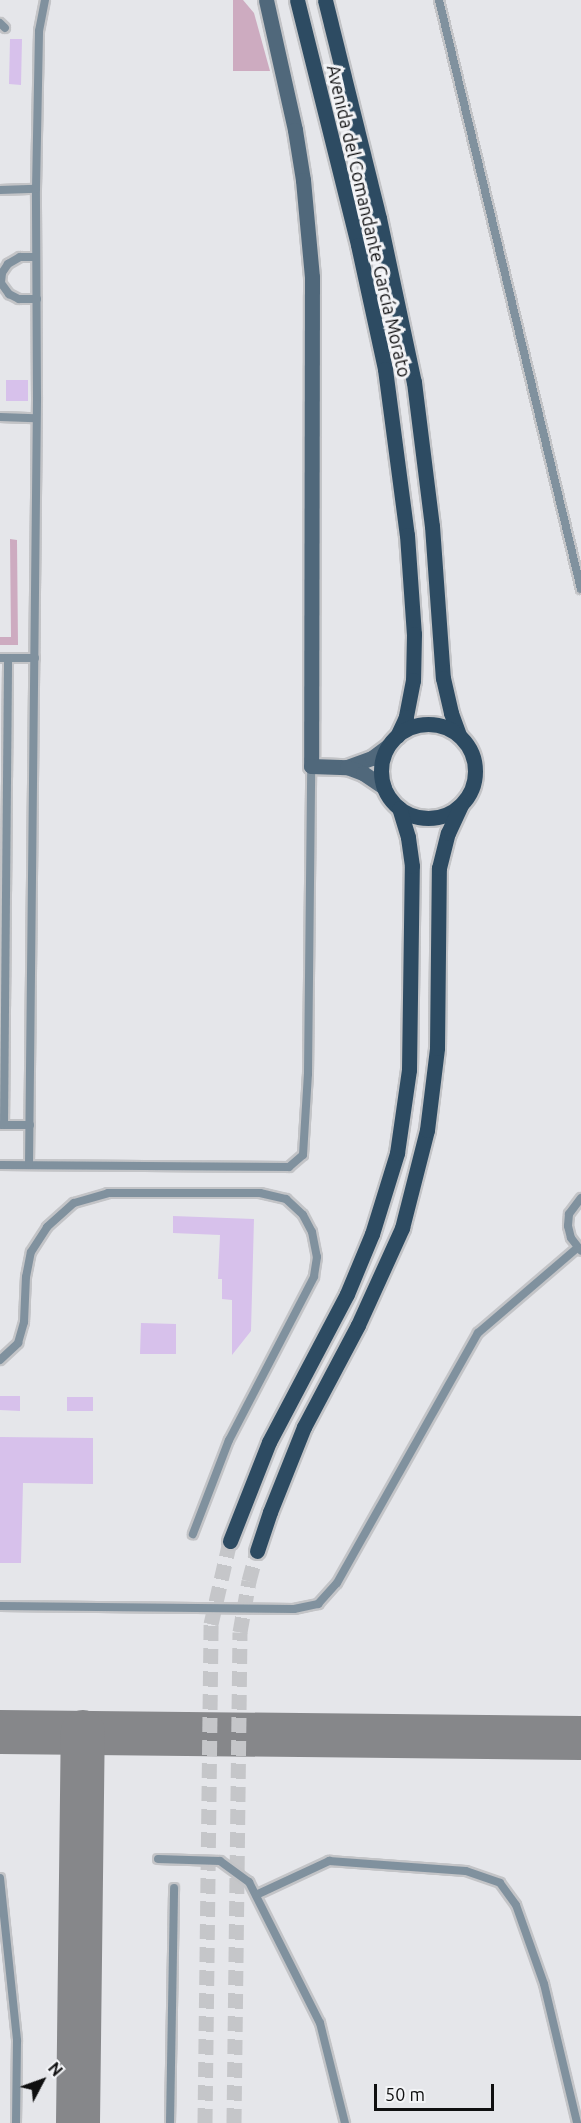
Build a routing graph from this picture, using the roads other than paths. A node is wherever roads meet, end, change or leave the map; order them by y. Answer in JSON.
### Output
{"nodes":[{"id":1,"x":45,"y":0,"type":"edge"},
{"id":2,"x":266,"y":0,"type":"edge"},
{"id":3,"x":297,"y":0,"type":"edge"},
{"id":4,"x":326,"y":0,"type":"edge"},
{"id":5,"x":439,"y":0,"type":"edge"},
{"id":6,"x":0,"y":189,"type":"edge"},
{"id":7,"x":36,"y":189,"type":"junction"},
{"id":8,"x":36,"y":257,"type":"junction"},
{"id":9,"x":37,"y":299,"type":"junction"},
{"id":10,"x":0,"y":417,"type":"edge"},
{"id":11,"x":35,"y":418,"type":"junction"},
{"id":12,"x":581,"y":589,"type":"edge"},
{"id":13,"x":4,"y":658,"type":"edge"},
{"id":14,"x":35,"y":658,"type":"junction"},
{"id":15,"x":459,"y":735,"type":"junction"},
{"id":16,"x":392,"y":741,"type":"junction"},
{"id":17,"x":311,"y":766,"type":"junction"},
{"id":18,"x":347,"y":766,"type":"junction"},
{"id":19,"x":384,"y":787,"type":"junction"},
{"id":20,"x":461,"y":805,"type":"junction"},
{"id":21,"x":399,"y":808,"type":"junction"},
{"id":22,"x":2,"y":1125,"type":"edge"},
{"id":23,"x":30,"y":1125,"type":"junction"},
{"id":24,"x":0,"y":1165,"type":"edge"},
{"id":25,"x":29,"y":1165,"type":"junction"},
{"id":26,"x":581,"y":1198,"type":"edge"},
{"id":27,"x":579,"y":1249,"type":"edge"},
{"id":28,"x":0,"y":1360,"type":"edge"},
{"id":29,"x":193,"y":1534,"type":"dead end"},
{"id":30,"x":230,"y":1541,"type":"tunnel mouth"},
{"id":31,"x":257,"y":1551,"type":"tunnel mouth"},
{"id":32,"x":0,"y":1606,"type":"edge"},
{"id":33,"x":158,"y":1859,"type":"dead end"},
{"id":34,"x":0,"y":1878,"type":"edge"},
{"id":35,"x":174,"y":1888,"type":"dead end"},
{"id":36,"x":256,"y":1895,"type":"junction"},
{"id":37,"x":16,"y":2123,"type":"edge"},
{"id":38,"x":170,"y":2123,"type":"edge"},
{"id":39,"x":345,"y":2123,"type":"edge"},
{"id":40,"x":577,"y":2123,"type":"edge"}],
"edges":[{"from":1,"to":7,"type":"lane"},
{"from":2,"to":17,"type":"street"},
{"from":3,"to":16,"type":"main road","name":"Avenida del Comandante García Morato"},
{"from":4,"to":15,"type":"main road","name":"Avenida del Comandante García Morato"},
{"from":5,"to":12,"type":"lane"},
{"from":6,"to":7,"type":"lane"},
{"from":7,"to":8,"type":"lane"},
{"from":8,"to":9,"type":"lane"},
{"from":8,"to":9,"type":"lane"},
{"from":9,"to":11,"type":"lane"},
{"from":10,"to":11,"type":"lane"},
{"from":11,"to":14,"type":"lane"},
{"from":13,"to":14,"type":"lane"},
{"from":13,"to":22,"type":"lane"},
{"from":14,"to":23,"type":"lane"},
{"from":15,"to":16,"type":"main road"},
{"from":15,"to":20,"type":"main road"},
{"from":16,"to":18,"type":"street"},
{"from":16,"to":19,"type":"main road"},
{"from":17,"to":18,"type":"street"},
{"from":17,"to":25,"type":"lane"},
{"from":18,"to":19,"type":"street"},
{"from":19,"to":21,"type":"main road"},
{"from":20,"to":21,"type":"main road"},
{"from":20,"to":31,"type":"main road"},
{"from":21,"to":30,"type":"main road"},
{"from":22,"to":23,"type":"lane"},
{"from":23,"to":25,"type":"lane"},
{"from":24,"to":25,"type":"lane"},
{"from":26,"to":27,"type":"lane"},
{"from":27,"to":32,"type":"lane"},
{"from":28,"to":29,"type":"lane"},
{"from":33,"to":36,"type":"lane"},
{"from":34,"to":37,"type":"lane"},
{"from":35,"to":38,"type":"lane"},
{"from":36,"to":39,"type":"lane"},
{"from":36,"to":40,"type":"lane"}]}
